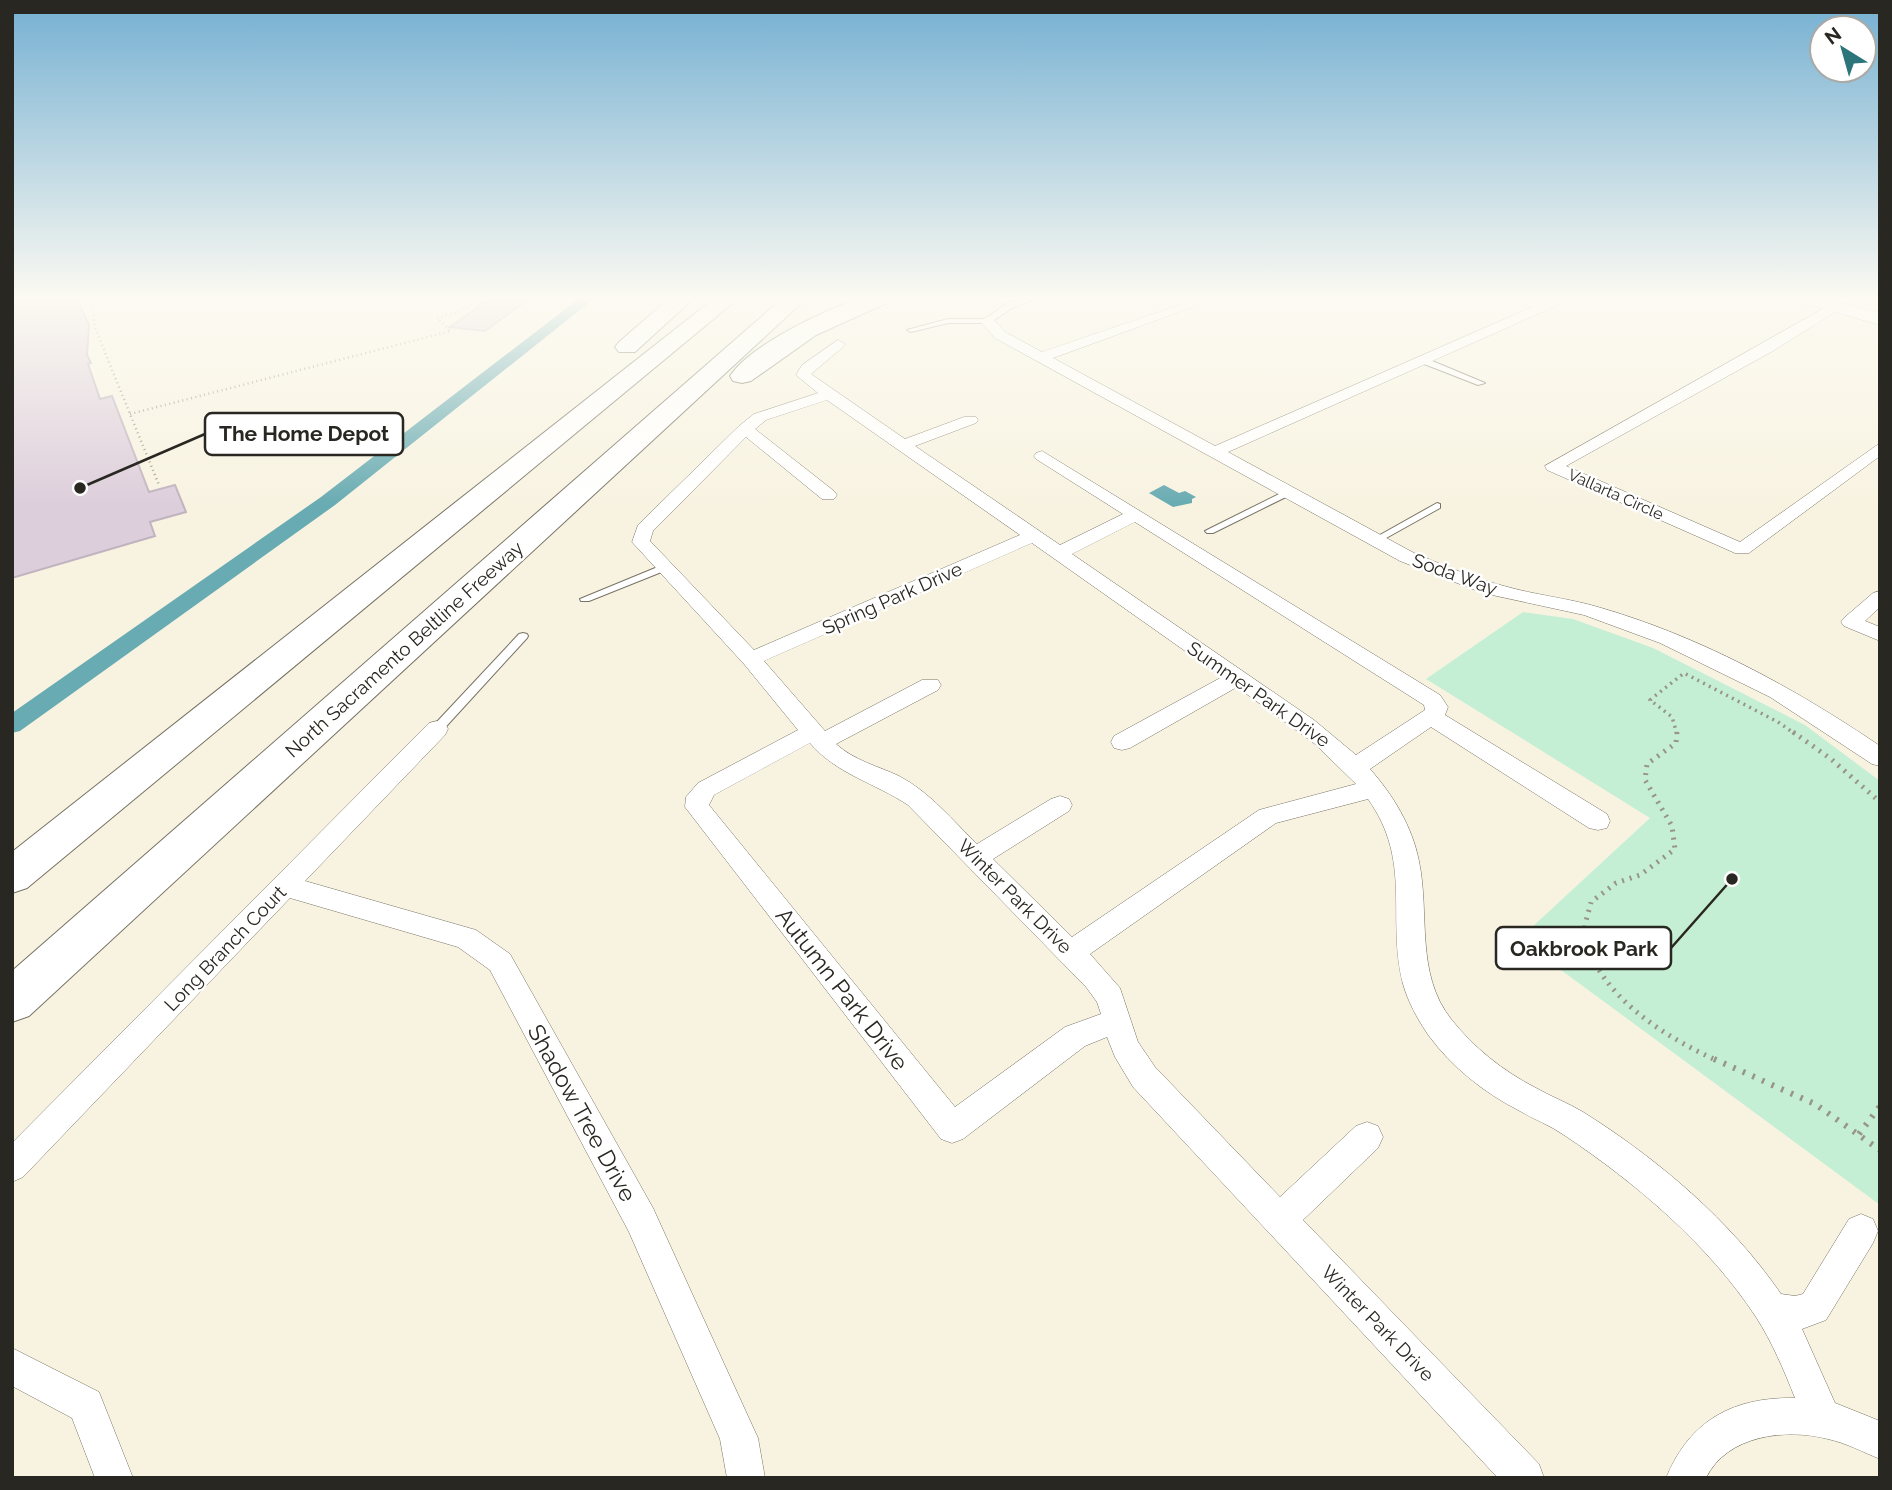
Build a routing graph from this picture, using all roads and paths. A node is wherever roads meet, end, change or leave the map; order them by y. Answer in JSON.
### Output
{"nodes":[{"id":1,"x":109,"y":367,"type":"edge"},
{"id":2,"x":314,"y":367,"type":"edge"},
{"id":3,"x":605,"y":367,"type":"edge"},
{"id":4,"x":642,"y":367,"type":"edge"},
{"id":5,"x":718,"y":367,"type":"edge"},
{"id":6,"x":752,"y":367,"type":"edge"},
{"id":7,"x":809,"y":367,"type":"edge"},
{"id":8,"x":1059,"y":367,"type":"edge"},
{"id":9,"x":1407,"y":367,"type":"edge"},
{"id":10,"x":1439,"y":367,"type":"edge"},
{"id":11,"x":1734,"y":367,"type":"edge"},
{"id":12,"x":1481,"y":383,"type":"dead end"},
{"id":13,"x":828,"y":394,"type":"junction"},
{"id":14,"x":130,"y":414,"type":"junction"},
{"id":15,"x":970,"y":420,"type":"dead end"},
{"id":16,"x":745,"y":429,"type":"junction"},
{"id":17,"x":903,"y":445,"type":"junction"},
{"id":18,"x":1880,"y":448,"type":"edge"},
{"id":19,"x":1215,"y":452,"type":"junction"},
{"id":20,"x":1042,"y":456,"type":"dead end"},
{"id":21,"x":159,"y":485,"type":"dead end"},
{"id":22,"x":1289,"y":492,"type":"junction"},
{"id":23,"x":828,"y":495,"type":"dead end"},
{"id":24,"x":1437,"y":506,"type":"dead end"},
{"id":25,"x":1135,"y":515,"type":"junction"},
{"id":26,"x":1210,"y":531,"type":"dead end"},
{"id":27,"x":1033,"y":536,"type":"junction"},
{"id":28,"x":1377,"y":540,"type":"junction"},
{"id":29,"x":1057,"y":554,"type":"junction"},
{"id":30,"x":664,"y":567,"type":"junction"},
{"id":31,"x":463,"y":596,"type":"junction"},
{"id":32,"x":1880,"y":597,"type":"edge"},
{"id":33,"x":586,"y":599,"type":"dead end"},
{"id":34,"x":1880,"y":635,"type":"edge"},
{"id":35,"x":523,"y":636,"type":"dead end"},
{"id":36,"x":751,"y":659,"type":"junction"},
{"id":37,"x":1237,"y":678,"type":"junction"},
{"id":38,"x":930,"y":685,"type":"dead end"},
{"id":39,"x":1430,"y":716,"type":"junction"},
{"id":40,"x":437,"y":729,"type":"joint"},
{"id":41,"x":818,"y":736,"type":"junction"},
{"id":42,"x":1122,"y":742,"type":"dead end"},
{"id":43,"x":1880,"y":758,"type":"edge"},
{"id":44,"x":1354,"y":767,"type":"junction"},
{"id":45,"x":146,"y":768,"type":"junction"},
{"id":46,"x":1373,"y":789,"type":"junction"},
{"id":47,"x":1880,"y":802,"type":"edge"},
{"id":48,"x":1060,"y":805,"type":"dead end"},
{"id":49,"x":1598,"y":821,"type":"dead end"},
{"id":50,"x":977,"y":857,"type":"junction"},
{"id":51,"x":12,"y":876,"type":"edge"},
{"id":52,"x":285,"y":886,"type":"junction"},
{"id":53,"x":1071,"y":952,"type":"junction"},
{"id":54,"x":12,"y":1001,"type":"edge"},
{"id":55,"x":1117,"y":1021,"type":"junction"},
{"id":56,"x":1880,"y":1106,"type":"edge"},
{"id":57,"x":1859,"y":1134,"type":"junction"},
{"id":58,"x":1367,"y":1137,"type":"dead end"},
{"id":59,"x":1880,"y":1150,"type":"edge"},
{"id":60,"x":12,"y":1167,"type":"edge"},
{"id":61,"x":1280,"y":1219,"type":"junction"},
{"id":62,"x":1861,"y":1231,"type":"dead end"},
{"id":63,"x":1771,"y":1309,"type":"junction"},
{"id":64,"x":12,"y":1366,"type":"edge"},
{"id":65,"x":1823,"y":1419,"type":"junction"},
{"id":66,"x":1880,"y":1440,"type":"edge"},
{"id":67,"x":114,"y":1478,"type":"edge"},
{"id":68,"x":746,"y":1478,"type":"edge"},
{"id":69,"x":1525,"y":1478,"type":"edge"},
{"id":70,"x":1685,"y":1478,"type":"edge"}],
"edges":[{"from":1,"to":14,"type":"path"},
{"from":2,"to":14,"type":"path"},
{"from":3,"to":45,"type":"highway"},
{"from":4,"to":45,"type":"highway"},
{"from":5,"to":31,"type":"highway","name":"North Sacramento Beltline Freeway"},
{"from":6,"to":31,"type":"highway"},
{"from":7,"to":13,"type":"street","name":"Summer Park Drive"},
{"from":8,"to":19,"type":"street","name":"Soda Way"},
{"from":9,"to":19,"type":"street"},
{"from":10,"to":12,"type":"lane"},
{"from":11,"to":18,"type":"street","name":"Vallarta Circle"},
{"from":13,"to":16,"type":"street"},
{"from":13,"to":17,"type":"street","name":"Summer Park Drive"},
{"from":14,"to":21,"type":"path"},
{"from":15,"to":17,"type":"street"},
{"from":16,"to":23,"type":"street"},
{"from":16,"to":30,"type":"street","name":"Winter Park Drive"},
{"from":17,"to":27,"type":"street","name":"Summer Park Drive"},
{"from":19,"to":22,"type":"street","name":"Soda Way"},
{"from":20,"to":25,"type":"street"},
{"from":22,"to":26,"type":"lane"},
{"from":22,"to":28,"type":"street","name":"Soda Way"},
{"from":24,"to":28,"type":"lane"},
{"from":25,"to":29,"type":"street"},
{"from":25,"to":39,"type":"street"},
{"from":27,"to":29,"type":"street","name":"Summer Park Drive"},
{"from":27,"to":36,"type":"street","name":"Spring Park Drive"},
{"from":28,"to":43,"type":"street","name":"Soda Way"},
{"from":29,"to":37,"type":"street","name":"Summer Park Drive"},
{"from":30,"to":33,"type":"lane"},
{"from":30,"to":36,"type":"street","name":"Winter Park Drive"},
{"from":31,"to":54,"type":"highway","name":"North Sacramento Beltline Freeway"},
{"from":32,"to":34,"type":"street"},
{"from":35,"to":40,"type":"lane"},
{"from":36,"to":41,"type":"street","name":"Winter Park Drive"},
{"from":37,"to":42,"type":"street"},
{"from":37,"to":44,"type":"street","name":"Summer Park Drive"},
{"from":38,"to":41,"type":"street"},
{"from":39,"to":44,"type":"street"},
{"from":39,"to":49,"type":"street"},
{"from":40,"to":52,"type":"street","name":"Long Branch Court"},
{"from":41,"to":50,"type":"street","name":"Winter Park Drive"},
{"from":41,"to":55,"type":"street","name":"Autumn Park Drive"},
{"from":44,"to":46,"type":"street","name":"Summer Park Drive"},
{"from":45,"to":51,"type":"highway"},
{"from":46,"to":53,"type":"street"},
{"from":46,"to":63,"type":"street","name":"Summer Park Drive"},
{"from":47,"to":57,"type":"path"},
{"from":48,"to":50,"type":"street"},
{"from":50,"to":53,"type":"street","name":"Winter Park Drive"},
{"from":52,"to":60,"type":"street","name":"Long Branch Court"},
{"from":52,"to":68,"type":"street","name":"Shadow Tree Drive"},
{"from":53,"to":55,"type":"street","name":"Winter Park Drive"},
{"from":55,"to":61,"type":"street","name":"Winter Park Drive"},
{"from":56,"to":57,"type":"path"},
{"from":57,"to":59,"type":"path"},
{"from":58,"to":61,"type":"street"},
{"from":61,"to":69,"type":"street","name":"Winter Park Drive"},
{"from":62,"to":63,"type":"street"},
{"from":63,"to":65,"type":"street","name":"Summer Park Drive"},
{"from":64,"to":67,"type":"street"},
{"from":65,"to":66,"type":"street"},
{"from":65,"to":70,"type":"street"}]}
